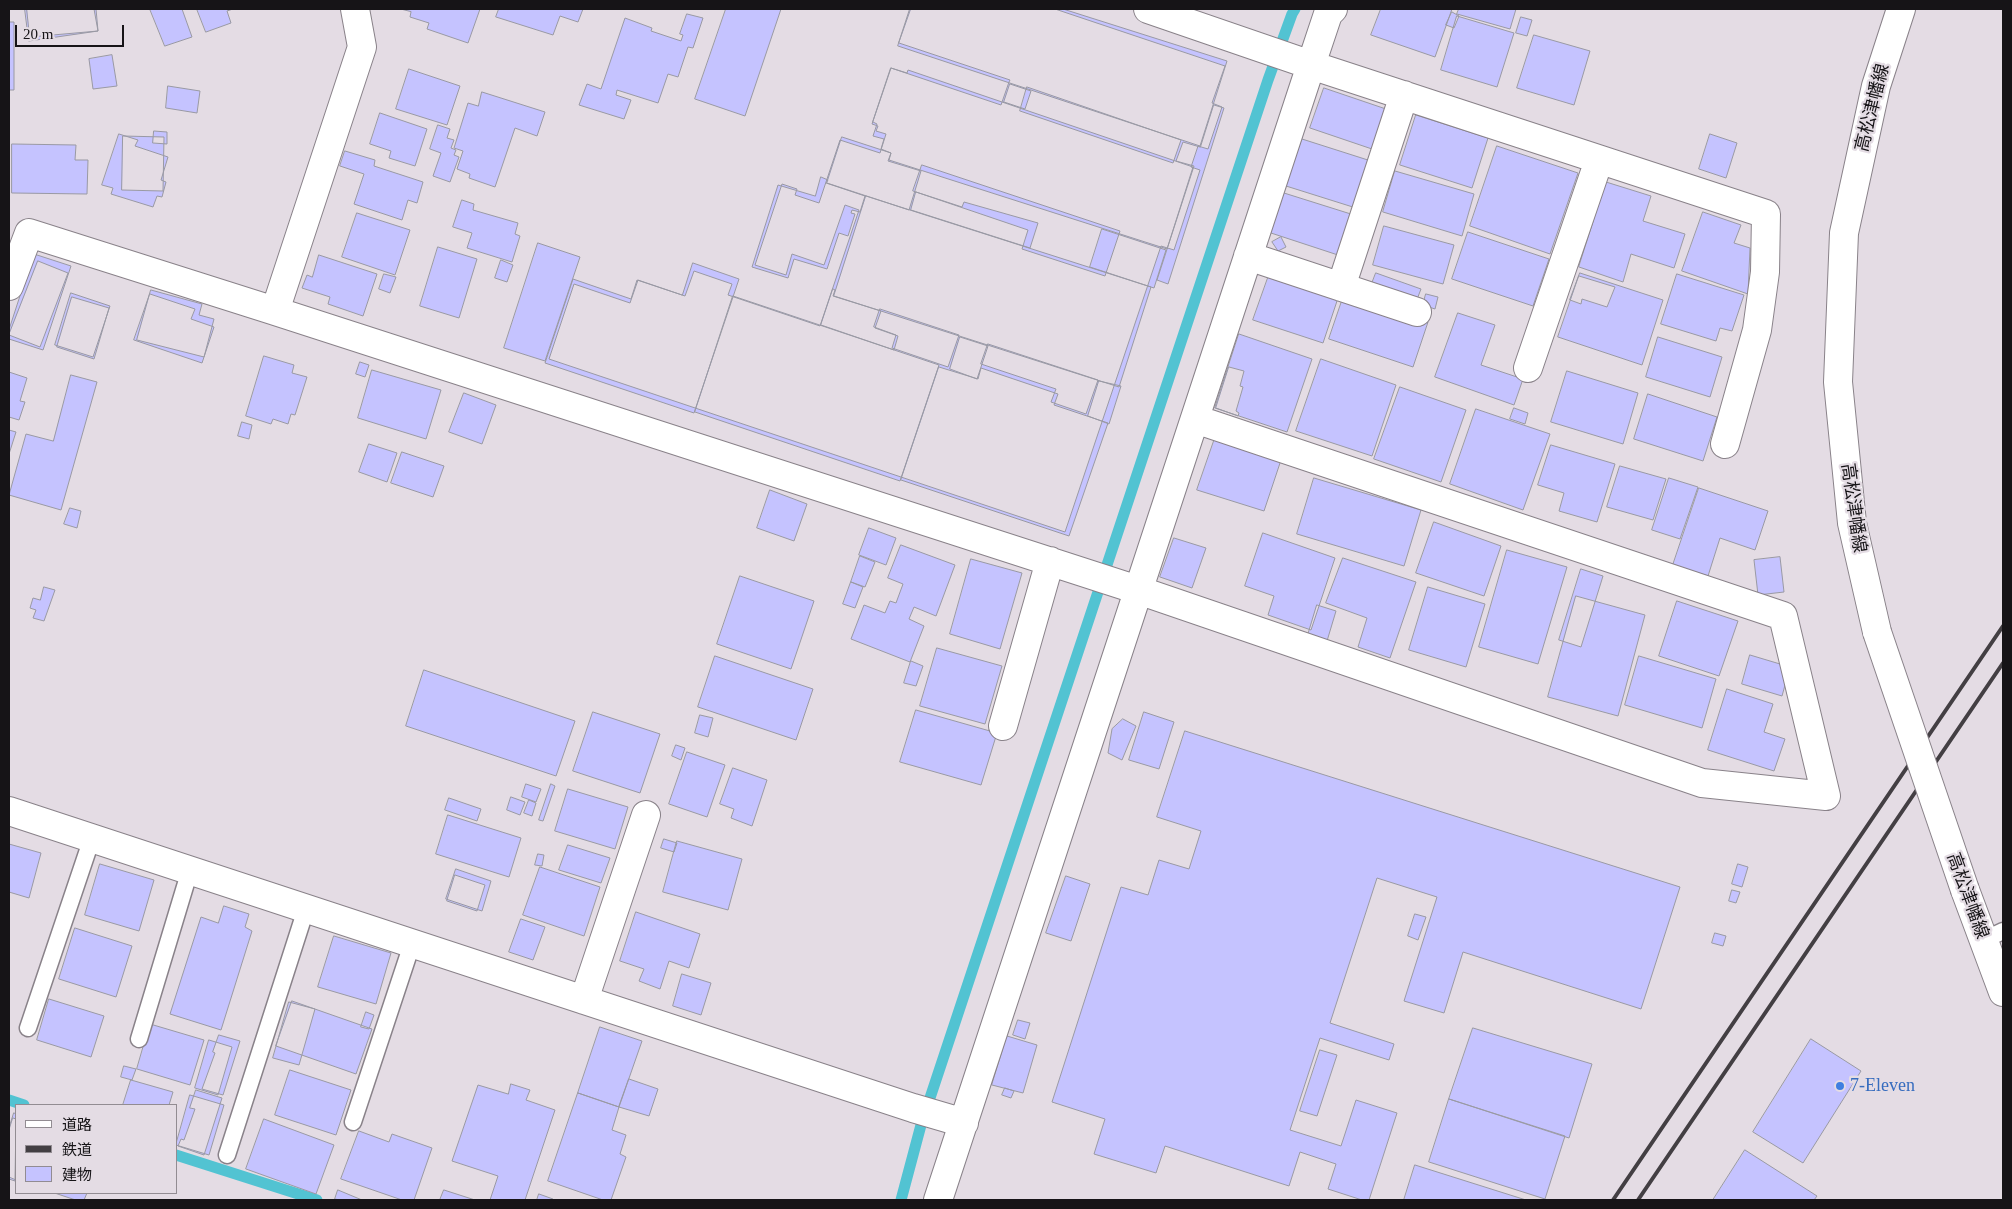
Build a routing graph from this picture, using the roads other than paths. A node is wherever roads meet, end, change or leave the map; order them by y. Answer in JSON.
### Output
{"nodes":[{"id":1,"x":355,"y":9,"type":"edge"},
{"id":2,"x":1333,"y":9,"type":"edge"},
{"id":3,"x":1901,"y":9,"type":"edge"},
{"id":4,"x":1160,"y":11,"type":"edge"},
{"id":5,"x":1302,"y":61,"type":"junction"},
{"id":6,"x":1404,"y":95,"type":"junction"},
{"id":7,"x":1599,"y":160,"type":"junction"},
{"id":8,"x":1248,"y":256,"type":"junction"},
{"id":9,"x":9,"y":286,"type":"edge"},
{"id":10,"x":1341,"y":286,"type":"junction"},
{"id":11,"x":276,"y":311,"type":"junction"},
{"id":12,"x":1417,"y":312,"type":"dead end"},
{"id":13,"x":1528,"y":368,"type":"dead end"},
{"id":14,"x":1195,"y":419,"type":"junction"},
{"id":15,"x":1725,"y":444,"type":"dead end"},
{"id":16,"x":1050,"y":561,"type":"junction"},
{"id":17,"x":1127,"y":587,"type":"junction"},
{"id":18,"x":1004,"y":726,"type":"dead end"},
{"id":19,"x":9,"y":811,"type":"edge"},
{"id":20,"x":646,"y":815,"type":"dead end"},
{"id":21,"x":92,"y":838,"type":"junction"},
{"id":22,"x":190,"y":870,"type":"junction"},
{"id":23,"x":306,"y":909,"type":"junction"},
{"id":24,"x":1993,"y":936,"type":"edge"},
{"id":25,"x":412,"y":944,"type":"junction"},
{"id":26,"x":2003,"y":992,"type":"edge"},
{"id":27,"x":584,"y":1000,"type":"junction"},
{"id":28,"x":28,"y":1028,"type":"dead end"},
{"id":29,"x":139,"y":1039,"type":"dead end"},
{"id":30,"x":954,"y":1119,"type":"junction"},
{"id":31,"x":353,"y":1122,"type":"dead end"},
{"id":32,"x":227,"y":1156,"type":"dead end"},
{"id":33,"x":938,"y":1200,"type":"edge"}],
"edges":[{"from":1,"to":11,"type":"street"},
{"from":2,"to":5,"type":"street"},
{"from":3,"to":24,"type":"street","name":"高松津幡線","bridge":true},
{"from":4,"to":5,"type":"street"},
{"from":5,"to":6,"type":"street"},
{"from":5,"to":8,"type":"street"},
{"from":6,"to":7,"type":"street"},
{"from":6,"to":10,"type":"street"},
{"from":7,"to":13,"type":"street"},
{"from":7,"to":15,"type":"street"},
{"from":8,"to":10,"type":"street"},
{"from":8,"to":14,"type":"street"},
{"from":9,"to":11,"type":"street"},
{"from":10,"to":12,"type":"street"},
{"from":11,"to":16,"type":"street"},
{"from":14,"to":17,"type":"street"},
{"from":14,"to":17,"type":"street"},
{"from":16,"to":17,"type":"street"},
{"from":16,"to":18,"type":"street"},
{"from":17,"to":30,"type":"street"},
{"from":19,"to":21,"type":"street"},
{"from":20,"to":27,"type":"street"},
{"from":21,"to":22,"type":"street"},
{"from":21,"to":28,"type":"lane"},
{"from":22,"to":23,"type":"street"},
{"from":22,"to":29,"type":"lane"},
{"from":23,"to":25,"type":"street"},
{"from":23,"to":32,"type":"lane"},
{"from":24,"to":26,"type":"street","name":"高松津幡線"},
{"from":25,"to":27,"type":"street"},
{"from":25,"to":31,"type":"lane"},
{"from":27,"to":30,"type":"street"},
{"from":30,"to":33,"type":"street"}]}
